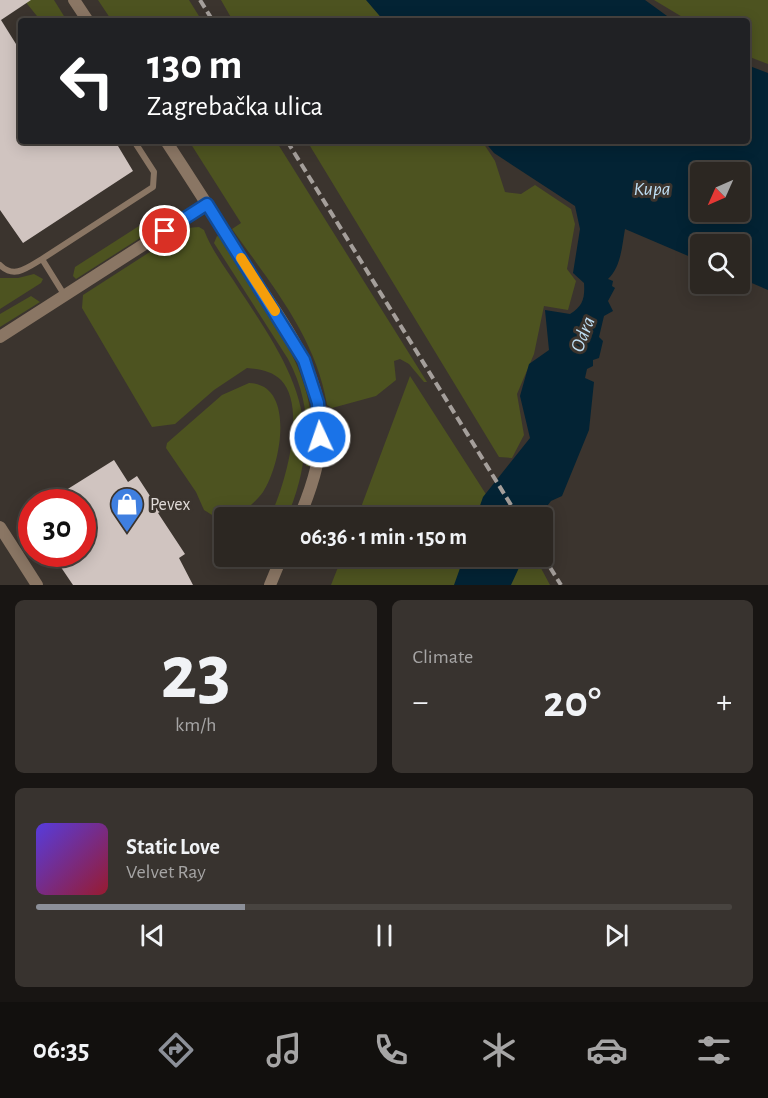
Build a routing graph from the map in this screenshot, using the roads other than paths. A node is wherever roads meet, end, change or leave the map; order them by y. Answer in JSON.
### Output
{"nodes":[{"id":1,"x":74,"y":0,"type":"edge"},
{"id":2,"x":86,"y":18,"type":"edge"},
{"id":3,"x":136,"y":144,"type":"edge"},
{"id":4,"x":168,"y":144,"type":"edge"},
{"id":5,"x":207,"y":204,"type":"junction"},
{"id":6,"x":42,"y":259,"type":"junction"},
{"id":7,"x":0,"y":265,"type":"edge"},
{"id":8,"x":65,"y":296,"type":"junction"},
{"id":9,"x":0,"y":337,"type":"edge"},
{"id":10,"x":303,"y":507,"type":"edge"},
{"id":11,"x":0,"y":527,"type":"edge"},
{"id":12,"x":277,"y":567,"type":"edge"},
{"id":13,"x":37,"y":585,"type":"edge"},
{"id":14,"x":270,"y":585,"type":"edge"}],
"edges":[{"from":1,"to":2,"type":"street"},
{"from":3,"to":6,"type":"lane"},
{"from":4,"to":5,"type":"street"},
{"from":5,"to":8,"type":"street"},
{"from":5,"to":10,"type":"street"},
{"from":6,"to":7,"type":"lane"},
{"from":6,"to":8,"type":"lane"},
{"from":8,"to":9,"type":"street"},
{"from":11,"to":13,"type":"street"},
{"from":12,"to":14,"type":"street"}]}
